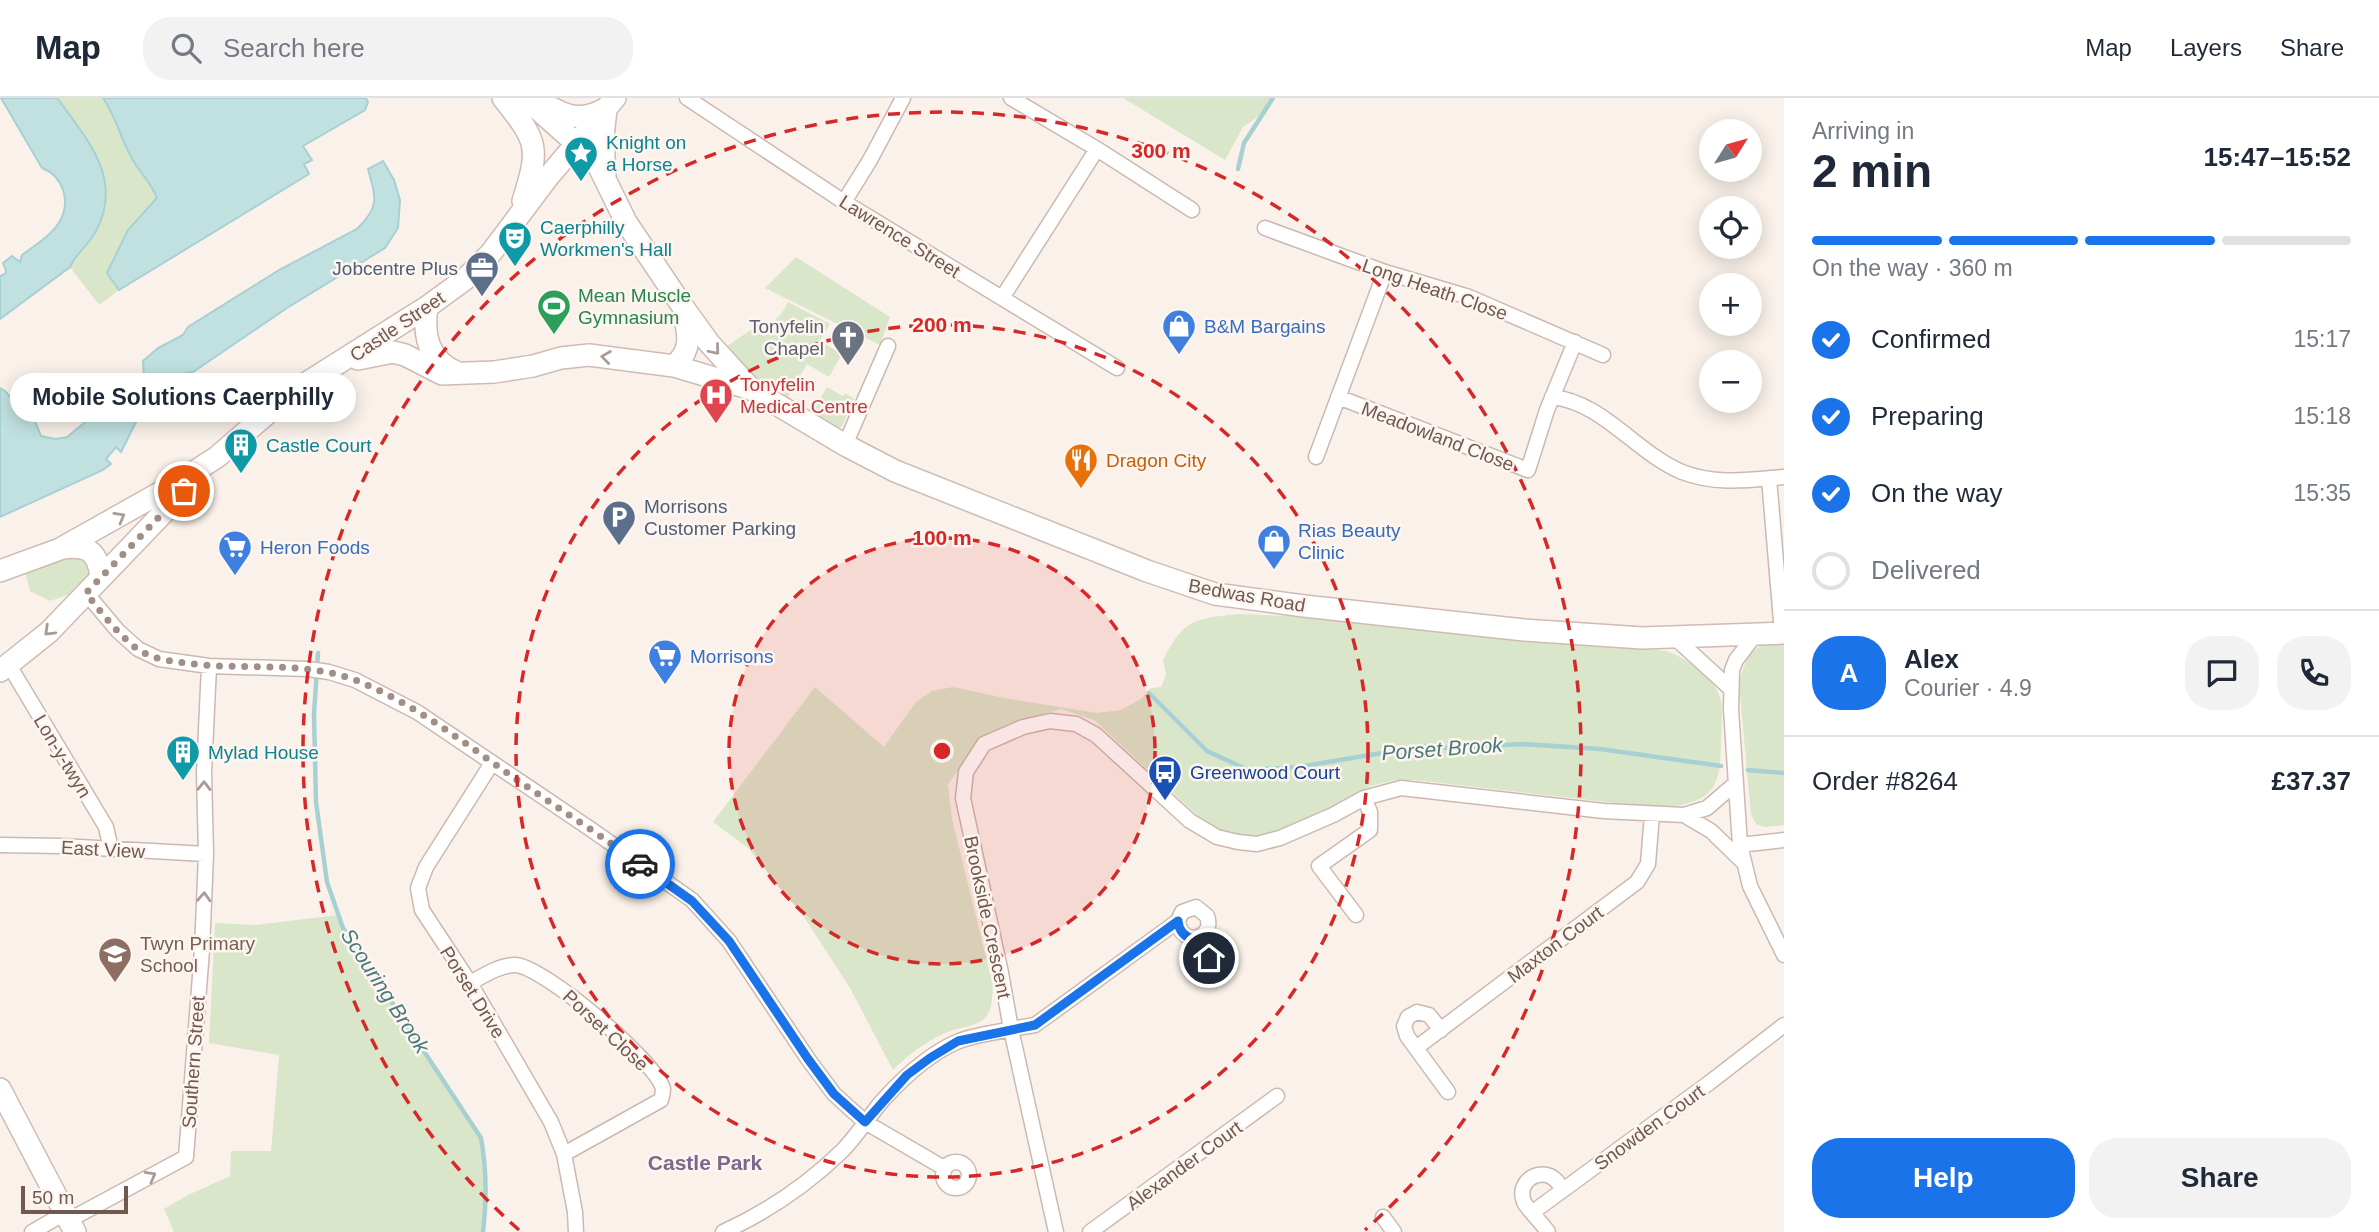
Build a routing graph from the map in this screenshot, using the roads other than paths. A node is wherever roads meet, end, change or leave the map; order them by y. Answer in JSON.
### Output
{"nodes":[{"id":1,"x":533,"y":98,"type":"edge"},
{"id":2,"x":687,"y":98,"type":"edge"},
{"id":3,"x":903,"y":98,"type":"edge"},
{"id":4,"x":1011,"y":98,"type":"edge"},
{"id":5,"x":513,"y":101,"type":"edge"},
{"id":6,"x":611,"y":103,"type":"edge"},
{"id":7,"x":577,"y":144,"type":"junction"},
{"id":8,"x":1097,"y":149,"type":"junction"},
{"id":9,"x":605,"y":176,"type":"junction"},
{"id":10,"x":844,"y":202,"type":"junction"},
{"id":11,"x":1192,"y":210,"type":"dead end"},
{"id":12,"x":517,"y":219,"type":"junction"},
{"id":13,"x":1265,"y":228,"type":"dead end"},
{"id":14,"x":1385,"y":272,"type":"junction"},
{"id":15,"x":1002,"y":298,"type":"junction"},
{"id":16,"x":427,"y":307,"type":"junction"},
{"id":17,"x":683,"y":307,"type":"junction"},
{"id":18,"x":1575,"y":342,"type":"junction"},
{"id":19,"x":888,"y":346,"type":"dead end"},
{"id":20,"x":1603,"y":355,"type":"dead end"},
{"id":21,"x":336,"y":366,"type":"junction"},
{"id":22,"x":674,"y":366,"type":"junction"},
{"id":23,"x":1116,"y":368,"type":"dead end"},
{"id":24,"x":461,"y":374,"type":"junction"},
{"id":25,"x":751,"y":389,"type":"junction"},
{"id":26,"x":1338,"y":397,"type":"junction"},
{"id":27,"x":1552,"y":397,"type":"junction"},
{"id":28,"x":845,"y":445,"type":"junction"},
{"id":29,"x":217,"y":457,"type":"junction"},
{"id":30,"x":1316,"y":457,"type":"dead end"},
{"id":31,"x":1784,"y":477,"type":"edge"},
{"id":32,"x":1769,"y":478,"type":"junction"},
{"id":33,"x":60,"y":549,"type":"junction"},
{"id":34,"x":0,"y":571,"type":"edge"},
{"id":35,"x":101,"y":576,"type":"junction"},
{"id":36,"x":86,"y":593,"type":"junction"},
{"id":37,"x":1783,"y":633,"type":"edge"},
{"id":38,"x":1755,"y":635,"type":"junction"},
{"id":39,"x":1674,"y":637,"type":"junction"},
{"id":40,"x":209,"y":666,"type":"junction"},
{"id":41,"x":5,"y":668,"type":"edge"},
{"id":42,"x":1731,"y":689,"type":"junction"},
{"id":43,"x":492,"y":762,"type":"junction"},
{"id":44,"x":1736,"y":783,"type":"junction"},
{"id":45,"x":1364,"y":798,"type":"junction"},
{"id":46,"x":1653,"y":814,"type":"junction"},
{"id":47,"x":1684,"y":815,"type":"junction"},
{"id":48,"x":1784,"y":840,"type":"edge"},
{"id":49,"x":0,"y":845,"type":"edge"},
{"id":50,"x":1740,"y":845,"type":"junction"},
{"id":51,"x":111,"y":849,"type":"junction"},
{"id":52,"x":206,"y":854,"type":"junction"},
{"id":53,"x":1743,"y":862,"type":"junction"},
{"id":54,"x":1356,"y":915,"type":"dead end"},
{"id":55,"x":1178,"y":921,"type":"junction"},
{"id":56,"x":1194,"y":939,"type":"junction"},
{"id":57,"x":1784,"y":955,"type":"edge"},
{"id":58,"x":1209,"y":958,"type":"dead end"},
{"id":59,"x":470,"y":983,"type":"junction"},
{"id":60,"x":1784,"y":1024,"type":"edge"},
{"id":61,"x":1011,"y":1029,"type":"junction"},
{"id":62,"x":1441,"y":1030,"type":"junction"},
{"id":63,"x":1416,"y":1048,"type":"junction"},
{"id":64,"x":0,"y":1089,"type":"edge"},
{"id":65,"x":1448,"y":1092,"type":"dead end"},
{"id":66,"x":1277,"y":1096,"type":"dead end"},
{"id":67,"x":865,"y":1122,"type":"junction"},
{"id":68,"x":564,"y":1154,"type":"junction"},
{"id":69,"x":944,"y":1168,"type":"dead end"},
{"id":70,"x":1562,"y":1190,"type":"junction"},
{"id":71,"x":1533,"y":1212,"type":"junction"},
{"id":72,"x":1383,"y":1217,"type":"dead end"},
{"id":73,"x":70,"y":1222,"type":"edge"},
{"id":74,"x":32,"y":1232,"type":"edge"},
{"id":75,"x":576,"y":1232,"type":"edge"},
{"id":76,"x":723,"y":1232,"type":"edge"},
{"id":77,"x":1056,"y":1232,"type":"edge"},
{"id":78,"x":1090,"y":1232,"type":"edge"},
{"id":79,"x":1394,"y":1232,"type":"edge"},
{"id":80,"x":1548,"y":1232,"type":"edge"}],
"edges":[{"from":1,"to":6,"type":"main road"},
{"from":2,"to":10,"type":"street","name":"Lawrence Street"},
{"from":3,"to":10,"type":"street"},
{"from":4,"to":8,"type":"street"},
{"from":5,"to":7,"type":"main road"},
{"from":5,"to":12,"type":"main road"},
{"from":6,"to":7,"type":"main road","name":"Castle Street"},
{"from":6,"to":9,"type":"main road"},
{"from":7,"to":9,"type":"main road"},
{"from":7,"to":12,"type":"main road","name":"Castle Street"},
{"from":8,"to":11,"type":"street"},
{"from":8,"to":15,"type":"street"},
{"from":9,"to":17,"type":"main road"},
{"from":10,"to":15,"type":"street","name":"Lawrence Street"},
{"from":12,"to":16,"type":"main road","name":"Castle Street"},
{"from":13,"to":14,"type":"street","name":"Long Heath Close"},
{"from":14,"to":18,"type":"street","name":"Long Heath Close"},
{"from":14,"to":26,"type":"street","name":"Meadowland Close"},
{"from":15,"to":23,"type":"street","name":"Lawrence Street"},
{"from":16,"to":21,"type":"main road","name":"Castle Street"},
{"from":16,"to":24,"type":"main road"},
{"from":17,"to":22,"type":"main road"},
{"from":17,"to":25,"type":"main road","one_way":true},
{"from":18,"to":20,"type":"street","name":"Long Heath Close"},
{"from":18,"to":27,"type":"street","name":"Meadowland Close"},
{"from":19,"to":28,"type":"street"},
{"from":21,"to":24,"type":"main road"},
{"from":21,"to":29,"type":"main road","name":"Castle Street"},
{"from":22,"to":24,"type":"main road","one_way":true},
{"from":22,"to":25,"type":"main road"},
{"from":25,"to":28,"type":"main road","name":"Bedwas Road"},
{"from":26,"to":27,"type":"street","name":"Meadowland Close"},
{"from":26,"to":30,"type":"street","name":"Meadowland Close"},
{"from":27,"to":32,"type":"street"},
{"from":28,"to":39,"type":"main road","name":"Bedwas Road"},
{"from":33,"to":29,"type":"main road","name":"Castle Street","one_way":true},
{"from":29,"to":35,"type":"main road"},
{"from":31,"to":32,"type":"street"},
{"from":32,"to":37,"type":"street"},
{"from":33,"to":34,"type":"main road","name":"Castle Street"},
{"from":33,"to":35,"type":"main road"},
{"from":35,"to":36,"type":"main road"},
{"from":36,"to":40,"type":"street"},
{"from":36,"to":41,"type":"main road","one_way":true},
{"from":37,"to":38,"type":"main road","name":"Bedwas Road"},
{"from":38,"to":39,"type":"main road","name":"Bedwas Road"},
{"from":38,"to":42,"type":"street"},
{"from":39,"to":42,"type":"street"},
{"from":40,"to":43,"type":"street"},
{"from":52,"to":40,"type":"street","name":"Southern Street","one_way":true},
{"from":41,"to":51,"type":"street","name":"Lon-y-twyn"},
{"from":42,"to":44,"type":"street"},
{"from":43,"to":59,"type":"street","name":"Porset Drive"},
{"from":43,"to":67,"type":"street"},
{"from":44,"to":47,"type":"street"},
{"from":44,"to":50,"type":"street"},
{"from":45,"to":46,"type":"street"},
{"from":45,"to":54,"type":"street"},
{"from":45,"to":61,"type":"street","name":"Brookside Crescent"},
{"from":46,"to":47,"type":"street"},
{"from":46,"to":62,"type":"street","name":"Maxton Court"},
{"from":47,"to":53,"type":"street"},
{"from":48,"to":50,"type":"street"},
{"from":49,"to":51,"type":"street","name":"East View"},
{"from":50,"to":53,"type":"street"},
{"from":51,"to":52,"type":"street","name":"East View"},
{"from":73,"to":52,"type":"street","name":"Southern Street","one_way":true},
{"from":53,"to":57,"type":"street"},
{"from":55,"to":56,"type":"street"},
{"from":55,"to":56,"type":"street"},
{"from":55,"to":61,"type":"street"},
{"from":56,"to":58,"type":"street"},
{"from":59,"to":68,"type":"street","name":"Porset Drive"},
{"from":59,"to":68,"type":"street","name":"Porset Close"},
{"from":60,"to":70,"type":"street","name":"Snowden Court"},
{"from":61,"to":67,"type":"street"},
{"from":61,"to":77,"type":"street","name":"Brookside Crescent"},
{"from":62,"to":63,"type":"street","name":"Maxton Court"},
{"from":62,"to":63,"type":"street"},
{"from":63,"to":65,"type":"street"},
{"from":64,"to":73,"type":"main road"},
{"from":66,"to":78,"type":"street","name":"Alexander Court"},
{"from":67,"to":69,"type":"street"},
{"from":67,"to":76,"type":"street"},
{"from":68,"to":75,"type":"street","name":"Porset Drive"},
{"from":70,"to":71,"type":"street","name":"Snowden Court"},
{"from":70,"to":71,"type":"street"},
{"from":71,"to":80,"type":"street"},
{"from":72,"to":79,"type":"street"},
{"from":73,"to":74,"type":"street"}]}
